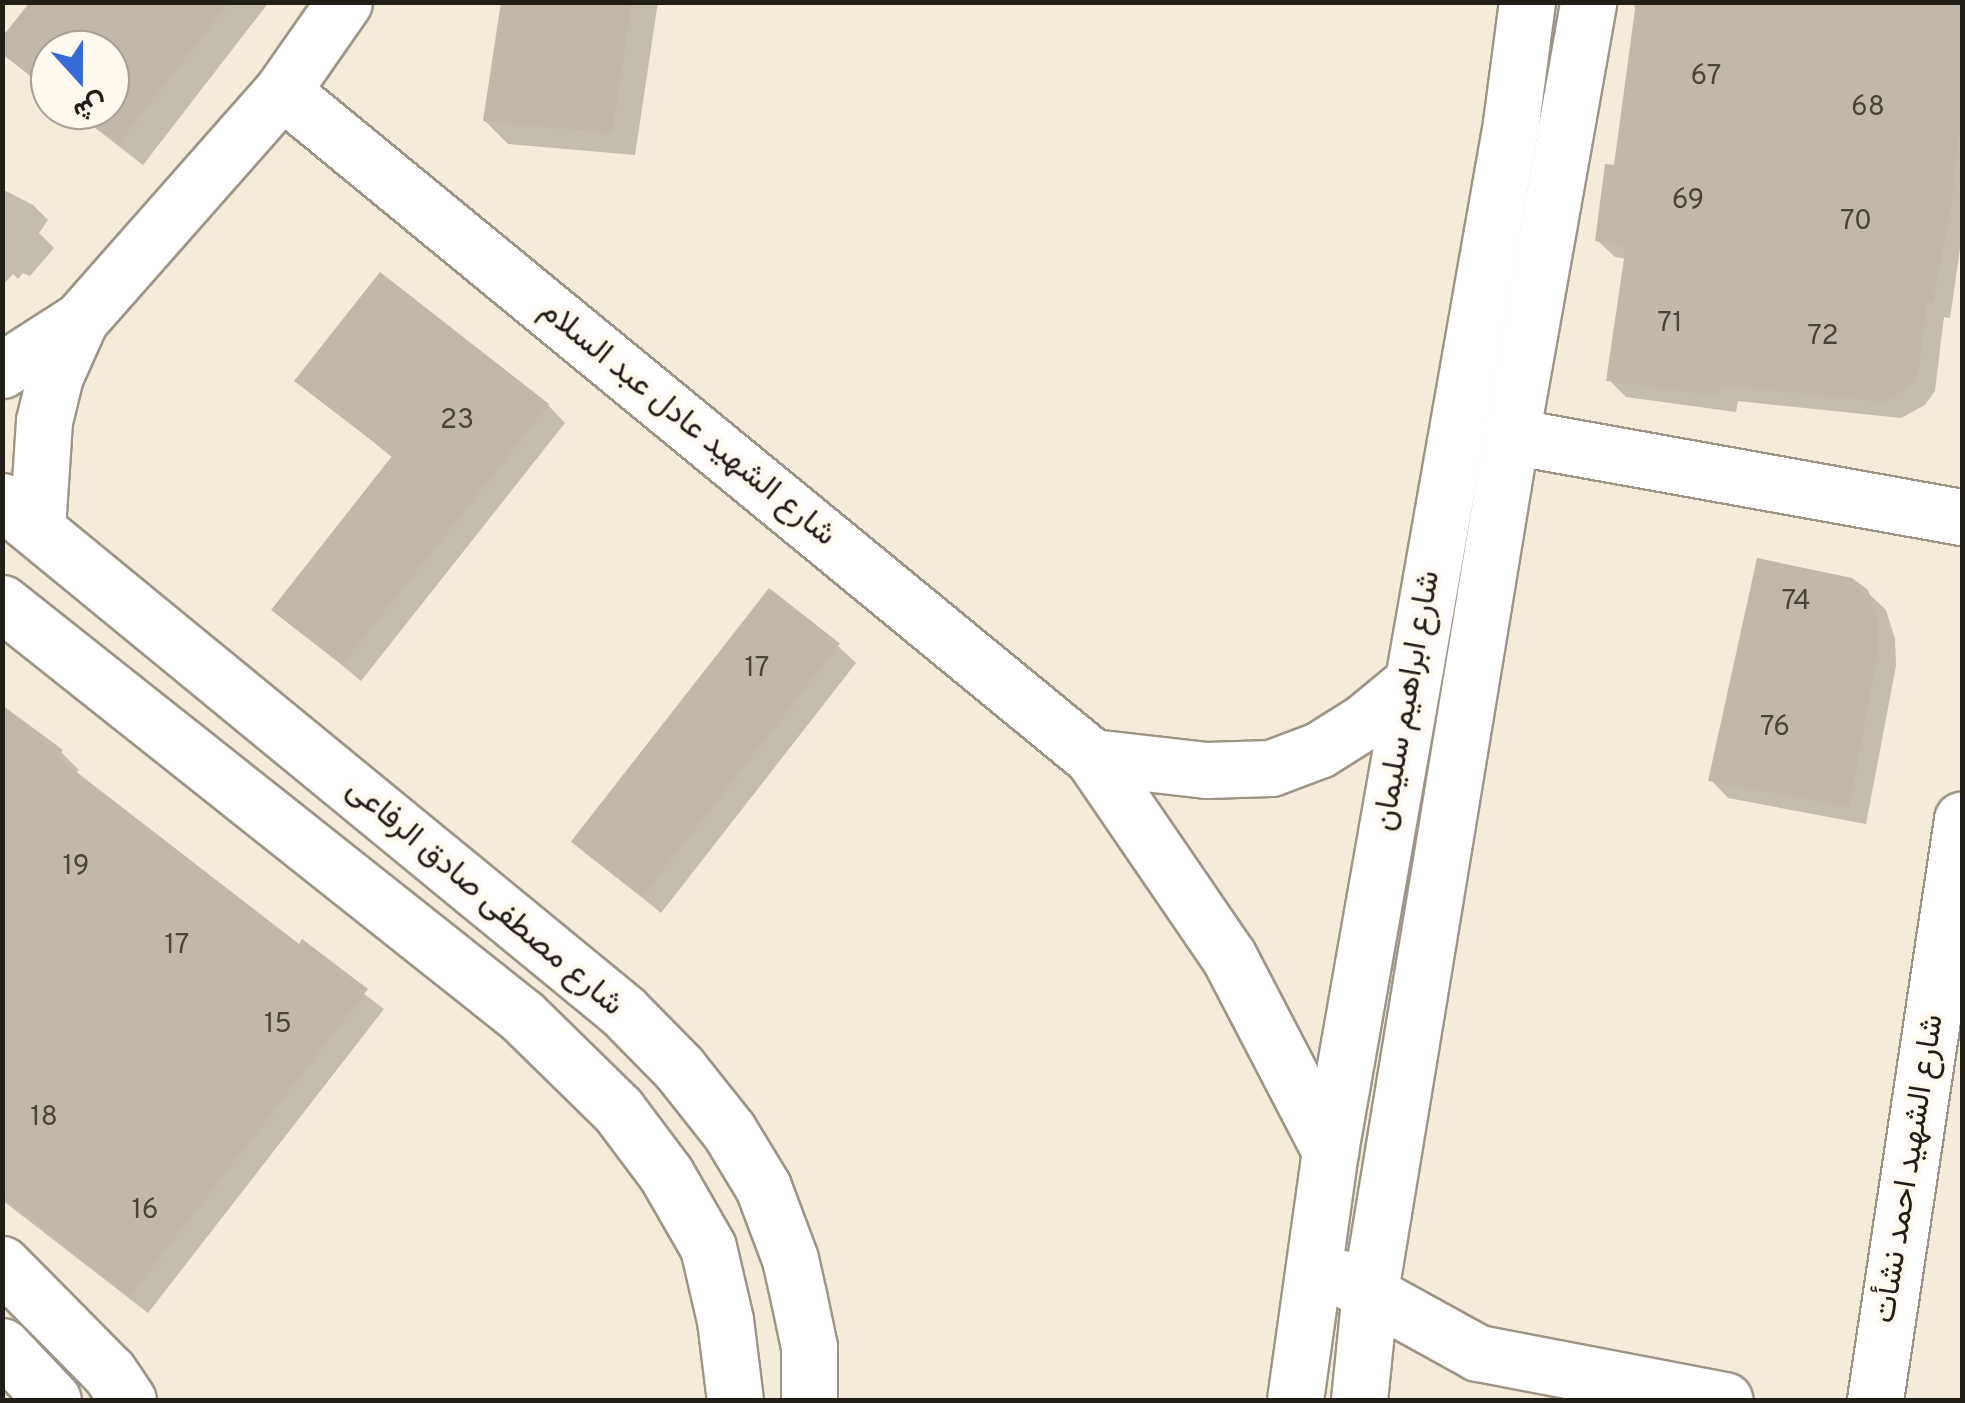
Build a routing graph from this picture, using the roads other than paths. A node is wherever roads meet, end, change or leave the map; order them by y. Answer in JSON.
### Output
{"nodes":[{"id":1,"x":344,"y":2,"type":"edge"},
{"id":2,"x":1527,"y":2,"type":"edge"},
{"id":3,"x":1588,"y":2,"type":"edge"},
{"id":4,"x":282,"y":91,"type":"junction"},
{"id":5,"x":80,"y":320,"type":"junction"},
{"id":6,"x":2,"y":370,"type":"edge"},
{"id":7,"x":1510,"y":436,"type":"junction"},
{"id":8,"x":20,"y":515,"type":"edge"},
{"id":9,"x":1962,"y":517,"type":"edge"},
{"id":10,"x":2,"y":603,"type":"edge"},
{"id":11,"x":1410,"y":684,"type":"junction"},
{"id":12,"x":1092,"y":757,"type":"junction"},
{"id":13,"x":1962,"y":819,"type":"edge"},
{"id":14,"x":1330,"y":1151,"type":"junction"},
{"id":15,"x":2,"y":1264,"type":"edge"},
{"id":16,"x":1315,"y":1266,"type":"junction"},
{"id":17,"x":1370,"y":1291,"type":"junction"},
{"id":18,"x":2,"y":1346,"type":"edge"},
{"id":19,"x":1603,"y":1390,"type":"edge"},
{"id":20,"x":53,"y":1400,"type":"edge"},
{"id":21,"x":128,"y":1400,"type":"edge"},
{"id":22,"x":735,"y":1400,"type":"edge"},
{"id":23,"x":810,"y":1400,"type":"edge"},
{"id":24,"x":1295,"y":1400,"type":"edge"},
{"id":25,"x":1359,"y":1400,"type":"edge"},
{"id":26,"x":1725,"y":1400,"type":"edge"},
{"id":27,"x":1875,"y":1400,"type":"edge"}],
"edges":[{"from":1,"to":4,"type":"street"},
{"from":2,"to":11,"type":"street","name":"شارع ابراهيم سليمان"},
{"from":3,"to":7,"type":"street","name":"شارع ابراهيم سليمان"},
{"from":4,"to":5,"type":"street"},
{"from":4,"to":12,"type":"street","name":"شارع الشهيد عادل عبد السلام"},
{"from":5,"to":6,"type":"street"},
{"from":5,"to":8,"type":"street"},
{"from":7,"to":9,"type":"street"},
{"from":7,"to":17,"type":"street","name":"شارع ابراهيم سليمان"},
{"from":8,"to":23,"type":"street","name":"شارع مصطفى صادق الرفاعى"},
{"from":10,"to":22,"type":"street","name":"شارع مصطفى صادق الرفاعى"},
{"from":11,"to":12,"type":"street"},
{"from":11,"to":14,"type":"street","name":"شارع ابراهيم سليمان"},
{"from":12,"to":14,"type":"street","name":"شارع الشهيد عادل عبد السلام"},
{"from":13,"to":27,"type":"street","name":"شارع الشهيد احمد نشأت"},
{"from":14,"to":16,"type":"street","name":"شارع ابراهيم سليمان"},
{"from":15,"to":21,"type":"street"},
{"from":16,"to":17,"type":"street"},
{"from":16,"to":24,"type":"street","name":"شارع ابراهيم سليمان"},
{"from":17,"to":19,"type":"street"},
{"from":17,"to":25,"type":"street","name":"شارع ابراهيم سليمان"},
{"from":18,"to":20,"type":"street"},
{"from":19,"to":26,"type":"street"}]}
